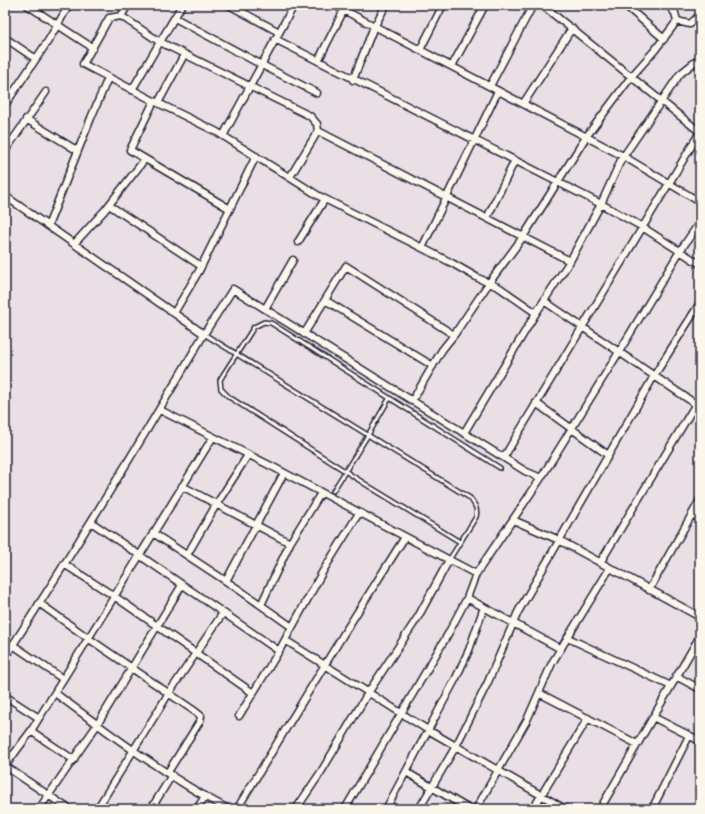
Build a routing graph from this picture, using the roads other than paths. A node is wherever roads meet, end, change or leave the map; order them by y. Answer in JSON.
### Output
{"nodes":[{"id":1,"x":27,"y":5,"type":"edge"},
{"id":2,"x":69,"y":5,"type":"edge"},
{"id":3,"x":128,"y":5,"type":"edge"},
{"id":4,"x":182,"y":5,"type":"edge"},
{"id":5,"x":229,"y":5,"type":"edge"},
{"id":6,"x":294,"y":5,"type":"edge"},
{"id":7,"x":334,"y":5,"type":"edge"},
{"id":8,"x":386,"y":5,"type":"edge"},
{"id":9,"x":443,"y":5,"type":"edge"},
{"id":10,"x":485,"y":5,"type":"edge"},
{"id":11,"x":533,"y":5,"type":"edge"},
{"id":12,"x":542,"y":5,"type":"edge"},
{"id":13,"x":625,"y":5,"type":"edge"},
{"id":14,"x":668,"y":5,"type":"edge"},
{"id":15,"x":344,"y":10,"type":"junction"},
{"id":16,"x":700,"y":15,"type":"edge"},
{"id":17,"x":121,"y":16,"type":"junction"},
{"id":18,"x":175,"y":18,"type":"junction"},
{"id":19,"x":677,"y":21,"type":"junction"},
{"id":20,"x":58,"y":25,"type":"junction"},
{"id":21,"x":374,"y":27,"type":"junction"},
{"id":22,"x":572,"y":28,"type":"junction"},
{"id":23,"x":279,"y":32,"type":"junction"},
{"id":24,"x":5,"y":38,"type":"edge"},
{"id":25,"x":275,"y":39,"type":"junction"},
{"id":26,"x":664,"y":39,"type":"junction"},
{"id":27,"x":160,"y":42,"type":"junction"},
{"id":28,"x":93,"y":48,"type":"junction"},
{"id":29,"x":420,"y":50,"type":"junction"},
{"id":30,"x":184,"y":54,"type":"junction"},
{"id":31,"x":700,"y":58,"type":"edge"},
{"id":32,"x":36,"y":59,"type":"junction"},
{"id":33,"x":318,"y":61,"type":"junction"},
{"id":34,"x":262,"y":65,"type":"junction"},
{"id":35,"x":452,"y":66,"type":"junction"},
{"id":36,"x":631,"y":77,"type":"junction"},
{"id":37,"x":108,"y":78,"type":"junction"},
{"id":38,"x":353,"y":80,"type":"junction"},
{"id":39,"x":249,"y":86,"type":"junction"},
{"id":40,"x":490,"y":86,"type":"junction"},
{"id":41,"x":132,"y":90,"type":"junction"},
{"id":42,"x":498,"y":91,"type":"junction"},
{"id":43,"x":46,"y":92,"type":"dead end"},
{"id":44,"x":317,"y":93,"type":"dead end"},
{"id":45,"x":661,"y":101,"type":"junction"},
{"id":46,"x":156,"y":102,"type":"junction"},
{"id":47,"x":523,"y":104,"type":"junction"},
{"id":48,"x":5,"y":105,"type":"edge"},
{"id":49,"x":26,"y":119,"type":"junction"},
{"id":50,"x":318,"y":131,"type":"junction"},
{"id":51,"x":700,"y":132,"type":"edge"},
{"id":52,"x":223,"y":136,"type":"junction"},
{"id":53,"x":586,"y":137,"type":"junction"},
{"id":54,"x":475,"y":140,"type":"junction"},
{"id":55,"x":5,"y":151,"type":"edge"},
{"id":56,"x":78,"y":151,"type":"junction"},
{"id":57,"x":256,"y":156,"type":"junction"},
{"id":58,"x":623,"y":156,"type":"junction"},
{"id":59,"x":145,"y":159,"type":"junction"},
{"id":60,"x":516,"y":160,"type":"junction"},
{"id":61,"x":290,"y":177,"type":"junction"},
{"id":62,"x":558,"y":182,"type":"junction"},
{"id":63,"x":669,"y":183,"type":"junction"},
{"id":64,"x":5,"y":196,"type":"edge"},
{"id":65,"x":447,"y":197,"type":"junction"},
{"id":66,"x":325,"y":199,"type":"junction"},
{"id":67,"x":700,"y":202,"type":"edge"},
{"id":68,"x":601,"y":204,"type":"junction"},
{"id":69,"x":109,"y":206,"type":"junction"},
{"id":70,"x":230,"y":209,"type":"junction"},
{"id":71,"x":487,"y":218,"type":"junction"},
{"id":72,"x":700,"y":222,"type":"edge"},
{"id":73,"x":48,"y":226,"type":"junction"},
{"id":74,"x":643,"y":227,"type":"junction"},
{"id":75,"x":523,"y":237,"type":"junction"},
{"id":76,"x":298,"y":242,"type":"dead end"},
{"id":77,"x":74,"y":244,"type":"junction"},
{"id":78,"x":422,"y":248,"type":"junction"},
{"id":79,"x":680,"y":251,"type":"junction"},
{"id":80,"x":293,"y":260,"type":"dead end"},
{"id":81,"x":570,"y":261,"type":"junction"},
{"id":82,"x":700,"y":264,"type":"edge"},
{"id":83,"x":201,"y":266,"type":"junction"},
{"id":84,"x":489,"y":283,"type":"junction"},
{"id":85,"x":325,"y":300,"type":"junction"},
{"id":86,"x":544,"y":301,"type":"junction"},
{"id":87,"x":700,"y":303,"type":"edge"},
{"id":88,"x":265,"y":309,"type":"junction"},
{"id":89,"x":174,"y":313,"type":"junction"},
{"id":90,"x":536,"y":313,"type":"junction"},
{"id":91,"x":582,"y":327,"type":"junction"},
{"id":92,"x":204,"y":334,"type":"junction"},
{"id":93,"x":304,"y":334,"type":"junction"},
{"id":94,"x":454,"y":335,"type":"junction"},
{"id":95,"x":620,"y":352,"type":"junction"},
{"id":96,"x":237,"y":354,"type":"junction"},
{"id":97,"x":432,"y":366,"type":"junction"},
{"id":98,"x":654,"y":376,"type":"junction"},
{"id":99,"x":700,"y":397,"type":"edge"},
{"id":100,"x":389,"y":399,"type":"junction"},
{"id":101,"x":412,"y":401,"type":"junction"},
{"id":102,"x":536,"y":403,"type":"junction"},
{"id":103,"x":698,"y":405,"type":"edge"},
{"id":104,"x":160,"y":410,"type":"junction"},
{"id":105,"x":571,"y":428,"type":"junction"},
{"id":106,"x":464,"y":433,"type":"junction"},
{"id":107,"x":368,"y":435,"type":"junction"},
{"id":108,"x":213,"y":437,"type":"junction"},
{"id":109,"x":248,"y":454,"type":"junction"},
{"id":110,"x":608,"y":455,"type":"junction"},
{"id":111,"x":504,"y":457,"type":"junction"},
{"id":112,"x":500,"y":468,"type":"dead end"},
{"id":113,"x":345,"y":471,"type":"junction"},
{"id":114,"x":284,"y":473,"type":"junction"},
{"id":115,"x":541,"y":478,"type":"junction"},
{"id":116,"x":182,"y":486,"type":"junction"},
{"id":117,"x":333,"y":490,"type":"dead end"},
{"id":118,"x":321,"y":492,"type":"junction"},
{"id":119,"x":700,"y":500,"type":"edge"},
{"id":120,"x":216,"y":505,"type":"junction"},
{"id":121,"x":359,"y":513,"type":"junction"},
{"id":122,"x":692,"y":514,"type":"junction"},
{"id":123,"x":700,"y":518,"type":"edge"},
{"id":124,"x":513,"y":520,"type":"junction"},
{"id":125,"x":91,"y":522,"type":"junction"},
{"id":126,"x":256,"y":526,"type":"junction"},
{"id":127,"x":153,"y":533,"type":"junction"},
{"id":128,"x":405,"y":537,"type":"junction"},
{"id":129,"x":559,"y":540,"type":"junction"},
{"id":130,"x":460,"y":542,"type":"junction"},
{"id":131,"x":290,"y":543,"type":"junction"},
{"id":132,"x":139,"y":555,"type":"junction"},
{"id":133,"x":187,"y":555,"type":"junction"},
{"id":134,"x":449,"y":560,"type":"junction"},
{"id":135,"x":600,"y":563,"type":"junction"},
{"id":136,"x":64,"y":564,"type":"junction"},
{"id":137,"x":610,"y":568,"type":"junction"},
{"id":138,"x":476,"y":574,"type":"junction"},
{"id":139,"x":226,"y":581,"type":"junction"},
{"id":140,"x":182,"y":585,"type":"junction"},
{"id":141,"x":649,"y":590,"type":"junction"},
{"id":142,"x":114,"y":596,"type":"junction"},
{"id":143,"x":467,"y":598,"type":"junction"},
{"id":144,"x":39,"y":603,"type":"junction"},
{"id":145,"x":261,"y":605,"type":"junction"},
{"id":146,"x":484,"y":607,"type":"junction"},
{"id":147,"x":223,"y":613,"type":"junction"},
{"id":148,"x":700,"y":618,"type":"edge"},
{"id":149,"x":514,"y":623,"type":"junction"},
{"id":150,"x":158,"y":627,"type":"junction"},
{"id":151,"x":292,"y":627,"type":"junction"},
{"id":152,"x":700,"y":636,"type":"edge"},
{"id":153,"x":88,"y":638,"type":"junction"},
{"id":154,"x":568,"y":638,"type":"junction"},
{"id":155,"x":285,"y":640,"type":"junction"},
{"id":156,"x":13,"y":645,"type":"junction"},
{"id":157,"x":561,"y":649,"type":"junction"},
{"id":158,"x":279,"y":651,"type":"junction"},
{"id":159,"x":195,"y":653,"type":"junction"},
{"id":160,"x":5,"y":657,"type":"edge"},
{"id":161,"x":325,"y":666,"type":"junction"},
{"id":162,"x":131,"y":668,"type":"junction"},
{"id":163,"x":676,"y":676,"type":"junction"},
{"id":164,"x":63,"y":679,"type":"junction"},
{"id":165,"x":671,"y":686,"type":"junction"},
{"id":166,"x":700,"y":689,"type":"edge"},
{"id":167,"x":55,"y":693,"type":"junction"},
{"id":168,"x":169,"y":693,"type":"junction"},
{"id":169,"x":253,"y":693,"type":"junction"},
{"id":170,"x":368,"y":693,"type":"junction"},
{"id":171,"x":539,"y":693,"type":"junction"},
{"id":172,"x":5,"y":696,"type":"edge"},
{"id":173,"x":401,"y":713,"type":"junction"},
{"id":174,"x":239,"y":716,"type":"dead end"},
{"id":175,"x":653,"y":717,"type":"junction"},
{"id":176,"x":39,"y":718,"type":"junction"},
{"id":177,"x":588,"y":718,"type":"junction"},
{"id":178,"x":97,"y":725,"type":"junction"},
{"id":179,"x":428,"y":730,"type":"junction"},
{"id":180,"x":31,"y":731,"type":"junction"},
{"id":181,"x":689,"y":736,"type":"junction"},
{"id":182,"x":700,"y":741,"type":"edge"},
{"id":183,"x":638,"y":744,"type":"junction"},
{"id":184,"x":456,"y":746,"type":"junction"},
{"id":185,"x":134,"y":750,"type":"junction"},
{"id":186,"x":5,"y":752,"type":"edge"},
{"id":187,"x":12,"y":756,"type":"junction"},
{"id":188,"x":74,"y":760,"type":"junction"},
{"id":189,"x":5,"y":766,"type":"edge"},
{"id":190,"x":498,"y":770,"type":"junction"},
{"id":191,"x":406,"y":772,"type":"junction"},
{"id":192,"x":170,"y":774,"type":"junction"},
{"id":193,"x":432,"y":787,"type":"junction"},
{"id":194,"x":49,"y":795,"type":"junction"},
{"id":195,"x":205,"y":796,"type":"junction"},
{"id":196,"x":542,"y":796,"type":"junction"},
{"id":197,"x":39,"y":809,"type":"edge"},
{"id":198,"x":69,"y":809,"type":"edge"},
{"id":199,"x":97,"y":809,"type":"edge"},
{"id":200,"x":151,"y":809,"type":"edge"},
{"id":201,"x":197,"y":809,"type":"edge"},
{"id":202,"x":228,"y":809,"type":"edge"},
{"id":203,"x":237,"y":809,"type":"edge"},
{"id":204,"x":296,"y":809,"type":"edge"},
{"id":205,"x":345,"y":809,"type":"edge"},
{"id":206,"x":386,"y":809,"type":"edge"},
{"id":207,"x":419,"y":809,"type":"edge"},
{"id":208,"x":469,"y":809,"type":"edge"},
{"id":209,"x":476,"y":809,"type":"edge"},
{"id":210,"x":533,"y":809,"type":"edge"},
{"id":211,"x":565,"y":809,"type":"edge"},
{"id":212,"x":600,"y":809,"type":"edge"},
{"id":213,"x":652,"y":809,"type":"edge"}],
"edges":[{"from":1,"to":20,"type":"street"},
{"from":2,"to":20,"type":"street"},
{"from":3,"to":17,"type":"street"},
{"from":4,"to":18,"type":"street"},
{"from":5,"to":23,"type":"street"},
{"from":6,"to":23,"type":"street"},
{"from":7,"to":15,"type":"street"},
{"from":8,"to":21,"type":"street"},
{"from":9,"to":29,"type":"street"},
{"from":10,"to":35,"type":"street"},
{"from":11,"to":40,"type":"street"},
{"from":12,"to":22,"type":"street"},
{"from":13,"to":26,"type":"street"},
{"from":14,"to":19,"type":"street"},
{"from":15,"to":21,"type":"street"},
{"from":15,"to":33,"type":"street"},
{"from":16,"to":19,"type":"street"},
{"from":17,"to":27,"type":"street"},
{"from":17,"to":28,"type":"street"},
{"from":18,"to":27,"type":"street"},
{"from":18,"to":34,"type":"street"},
{"from":19,"to":26,"type":"street"},
{"from":20,"to":28,"type":"street"},
{"from":20,"to":32,"type":"street"},
{"from":21,"to":29,"type":"street"},
{"from":21,"to":38,"type":"street"},
{"from":22,"to":36,"type":"street"},
{"from":22,"to":47,"type":"street"},
{"from":23,"to":25,"type":"street"},
{"from":24,"to":32,"type":"street"},
{"from":25,"to":33,"type":"street"},
{"from":25,"to":34,"type":"street"},
{"from":26,"to":36,"type":"street"},
{"from":27,"to":30,"type":"street"},
{"from":27,"to":41,"type":"street"},
{"from":28,"to":37,"type":"street"},
{"from":29,"to":35,"type":"street"},
{"from":30,"to":39,"type":"street"},
{"from":30,"to":46,"type":"street"},
{"from":31,"to":45,"type":"street"},
{"from":32,"to":48,"type":"street"},
{"from":33,"to":38,"type":"street"},
{"from":34,"to":39,"type":"street"},
{"from":34,"to":44,"type":"street"},
{"from":35,"to":40,"type":"street"},
{"from":36,"to":45,"type":"street"},
{"from":36,"to":53,"type":"street"},
{"from":37,"to":41,"type":"street"},
{"from":37,"to":56,"type":"street"},
{"from":38,"to":54,"type":"street"},
{"from":39,"to":50,"type":"street"},
{"from":39,"to":52,"type":"street"},
{"from":40,"to":42,"type":"street"},
{"from":41,"to":46,"type":"street"},
{"from":42,"to":47,"type":"street"},
{"from":42,"to":54,"type":"street"},
{"from":43,"to":49,"type":"street"},
{"from":45,"to":51,"type":"street"},
{"from":45,"to":58,"type":"street"},
{"from":46,"to":52,"type":"street"},
{"from":46,"to":59,"type":"street"},
{"from":47,"to":53,"type":"street"},
{"from":49,"to":55,"type":"street"},
{"from":49,"to":56,"type":"street"},
{"from":50,"to":61,"type":"street"},
{"from":50,"to":65,"type":"street"},
{"from":51,"to":63,"type":"street"},
{"from":52,"to":57,"type":"street"},
{"from":53,"to":58,"type":"street"},
{"from":53,"to":62,"type":"street"},
{"from":54,"to":60,"type":"street"},
{"from":54,"to":65,"type":"street"},
{"from":56,"to":73,"type":"street"},
{"from":57,"to":61,"type":"street"},
{"from":57,"to":70,"type":"street"},
{"from":58,"to":63,"type":"street"},
{"from":58,"to":68,"type":"street"},
{"from":59,"to":69,"type":"street"},
{"from":59,"to":70,"type":"street"},
{"from":60,"to":62,"type":"street"},
{"from":60,"to":71,"type":"street"},
{"from":61,"to":66,"type":"street"},
{"from":62,"to":68,"type":"street"},
{"from":62,"to":75,"type":"street"},
{"from":63,"to":67,"type":"street"},
{"from":63,"to":74,"type":"street"},
{"from":64,"to":73,"type":"street"},
{"from":65,"to":71,"type":"street"},
{"from":65,"to":78,"type":"street"},
{"from":66,"to":76,"type":"street"},
{"from":66,"to":78,"type":"street"},
{"from":68,"to":74,"type":"street"},
{"from":68,"to":81,"type":"street"},
{"from":69,"to":77,"type":"street"},
{"from":69,"to":83,"type":"street"},
{"from":70,"to":83,"type":"street"},
{"from":71,"to":75,"type":"street"},
{"from":72,"to":79,"type":"street"},
{"from":73,"to":77,"type":"street"},
{"from":74,"to":79,"type":"street"},
{"from":74,"to":91,"type":"street"},
{"from":75,"to":81,"type":"street"},
{"from":75,"to":84,"type":"street"},
{"from":77,"to":89,"type":"street"},
{"from":78,"to":84,"type":"street"},
{"from":79,"to":82,"type":"street"},
{"from":79,"to":95,"type":"street"},
{"from":80,"to":88,"type":"street"},
{"from":81,"to":86,"type":"street"},
{"from":83,"to":89,"type":"street"},
{"from":84,"to":90,"type":"street"},
{"from":84,"to":94,"type":"street"},
{"from":85,"to":93,"type":"street"},
{"from":85,"to":94,"type":"street"},
{"from":85,"to":97,"type":"street"},
{"from":86,"to":90,"type":"street"},
{"from":86,"to":91,"type":"street"},
{"from":87,"to":98,"type":"street"},
{"from":88,"to":92,"type":"street"},
{"from":88,"to":93,"type":"street"},
{"from":89,"to":92,"type":"street"},
{"from":90,"to":106,"type":"street"},
{"from":91,"to":95,"type":"street"},
{"from":91,"to":102,"type":"street"},
{"from":92,"to":96,"type":"lane"},
{"from":92,"to":104,"type":"street"},
{"from":93,"to":101,"type":"street"},
{"from":94,"to":97,"type":"street"},
{"from":95,"to":98,"type":"street"},
{"from":95,"to":105,"type":"street"},
{"from":96,"to":100,"type":"lane"},
{"from":96,"to":107,"type":"lane"},
{"from":96,"to":113,"type":"lane"},
{"from":97,"to":101,"type":"street"},
{"from":98,"to":103,"type":"street"},
{"from":98,"to":110,"type":"street"},
{"from":99,"to":103,"type":"street"},
{"from":100,"to":107,"type":"lane"},
{"from":100,"to":112,"type":"lane"},
{"from":101,"to":106,"type":"street"},
{"from":102,"to":105,"type":"street"},
{"from":102,"to":111,"type":"street"},
{"from":103,"to":135,"type":"street"},
{"from":104,"to":108,"type":"street"},
{"from":104,"to":125,"type":"street"},
{"from":105,"to":110,"type":"street"},
{"from":105,"to":115,"type":"street"},
{"from":106,"to":111,"type":"street"},
{"from":107,"to":113,"type":"lane"},
{"from":107,"to":130,"type":"lane"},
{"from":108,"to":109,"type":"street"},
{"from":108,"to":116,"type":"street"},
{"from":109,"to":114,"type":"street"},
{"from":109,"to":120,"type":"street"},
{"from":110,"to":129,"type":"street"},
{"from":111,"to":115,"type":"street"},
{"from":113,"to":117,"type":"lane"},
{"from":113,"to":130,"type":"lane"},
{"from":114,"to":118,"type":"street"},
{"from":114,"to":126,"type":"street"},
{"from":115,"to":124,"type":"street"},
{"from":116,"to":120,"type":"street"},
{"from":116,"to":127,"type":"street"},
{"from":118,"to":121,"type":"street"},
{"from":118,"to":131,"type":"street"},
{"from":119,"to":122,"type":"street"},
{"from":120,"to":126,"type":"street"},
{"from":120,"to":133,"type":"street"},
{"from":121,"to":128,"type":"street"},
{"from":121,"to":151,"type":"street"},
{"from":122,"to":123,"type":"street"},
{"from":122,"to":141,"type":"street"},
{"from":124,"to":129,"type":"street"},
{"from":124,"to":138,"type":"street"},
{"from":125,"to":132,"type":"street"},
{"from":125,"to":136,"type":"street"},
{"from":126,"to":131,"type":"street"},
{"from":126,"to":139,"type":"street"},
{"from":127,"to":132,"type":"street"},
{"from":127,"to":133,"type":"street"},
{"from":128,"to":134,"type":"street"},
{"from":128,"to":161,"type":"street"},
{"from":129,"to":135,"type":"street"},
{"from":129,"to":149,"type":"street"},
{"from":130,"to":134,"type":"lane"},
{"from":131,"to":145,"type":"street"},
{"from":132,"to":140,"type":"street"},
{"from":132,"to":142,"type":"street"},
{"from":133,"to":139,"type":"street"},
{"from":134,"to":138,"type":"street"},
{"from":134,"to":170,"type":"street"},
{"from":135,"to":137,"type":"street"},
{"from":136,"to":142,"type":"street"},
{"from":136,"to":144,"type":"street"},
{"from":137,"to":141,"type":"street"},
{"from":137,"to":154,"type":"street"},
{"from":138,"to":143,"type":"street"},
{"from":139,"to":145,"type":"street"},
{"from":140,"to":147,"type":"street"},
{"from":140,"to":150,"type":"street"},
{"from":141,"to":148,"type":"street"},
{"from":142,"to":150,"type":"street"},
{"from":142,"to":153,"type":"street"},
{"from":143,"to":146,"type":"street"},
{"from":143,"to":173,"type":"street"},
{"from":144,"to":153,"type":"street"},
{"from":144,"to":156,"type":"street"},
{"from":145,"to":151,"type":"street"},
{"from":146,"to":149,"type":"street"},
{"from":146,"to":179,"type":"street"},
{"from":147,"to":158,"type":"street"},
{"from":147,"to":159,"type":"street"},
{"from":149,"to":157,"type":"street"},
{"from":149,"to":184,"type":"street"},
{"from":150,"to":159,"type":"street"},
{"from":150,"to":162,"type":"street"},
{"from":151,"to":155,"type":"street"},
{"from":152,"to":163,"type":"street"},
{"from":153,"to":162,"type":"street"},
{"from":153,"to":164,"type":"street"},
{"from":154,"to":157,"type":"street"},
{"from":154,"to":165,"type":"street"},
{"from":155,"to":158,"type":"street"},
{"from":155,"to":161,"type":"street"},
{"from":156,"to":160,"type":"street"},
{"from":156,"to":164,"type":"street"},
{"from":157,"to":171,"type":"street"},
{"from":158,"to":169,"type":"street"},
{"from":159,"to":168,"type":"street"},
{"from":159,"to":169,"type":"street"},
{"from":161,"to":170,"type":"street"},
{"from":161,"to":203,"type":"street"},
{"from":162,"to":168,"type":"street"},
{"from":162,"to":178,"type":"street"},
{"from":163,"to":165,"type":"street"},
{"from":163,"to":166,"type":"street"},
{"from":164,"to":167,"type":"street"},
{"from":165,"to":175,"type":"street"},
{"from":167,"to":176,"type":"street"},
{"from":167,"to":178,"type":"street"},
{"from":168,"to":185,"type":"street"},
{"from":168,"to":192,"type":"street"},
{"from":169,"to":174,"type":"street"},
{"from":170,"to":173,"type":"street"},
{"from":170,"to":204,"type":"street"},
{"from":171,"to":177,"type":"street"},
{"from":171,"to":190,"type":"street"},
{"from":172,"to":176,"type":"street"},
{"from":173,"to":179,"type":"street"},
{"from":173,"to":205,"type":"street"},
{"from":175,"to":181,"type":"street"},
{"from":175,"to":183,"type":"street"},
{"from":176,"to":180,"type":"street"},
{"from":177,"to":183,"type":"street"},
{"from":177,"to":196,"type":"street"},
{"from":178,"to":185,"type":"street"},
{"from":178,"to":188,"type":"street"},
{"from":179,"to":184,"type":"street"},
{"from":179,"to":191,"type":"street"},
{"from":180,"to":187,"type":"street"},
{"from":180,"to":188,"type":"street"},
{"from":181,"to":182,"type":"street"},
{"from":181,"to":213,"type":"street"},
{"from":183,"to":212,"type":"street"},
{"from":184,"to":190,"type":"street"},
{"from":184,"to":193,"type":"street"},
{"from":185,"to":192,"type":"street"},
{"from":185,"to":199,"type":"street"},
{"from":186,"to":187,"type":"street"},
{"from":187,"to":189,"type":"street"},
{"from":188,"to":194,"type":"street"},
{"from":189,"to":194,"type":"street"},
{"from":190,"to":196,"type":"street"},
{"from":190,"to":209,"type":"street"},
{"from":191,"to":193,"type":"street"},
{"from":191,"to":206,"type":"street"},
{"from":192,"to":195,"type":"street"},
{"from":192,"to":200,"type":"street"},
{"from":193,"to":207,"type":"street"},
{"from":193,"to":208,"type":"street"},
{"from":194,"to":197,"type":"street"},
{"from":194,"to":198,"type":"street"},
{"from":195,"to":201,"type":"street"},
{"from":195,"to":202,"type":"street"},
{"from":196,"to":210,"type":"street"},
{"from":196,"to":211,"type":"street"}]}
